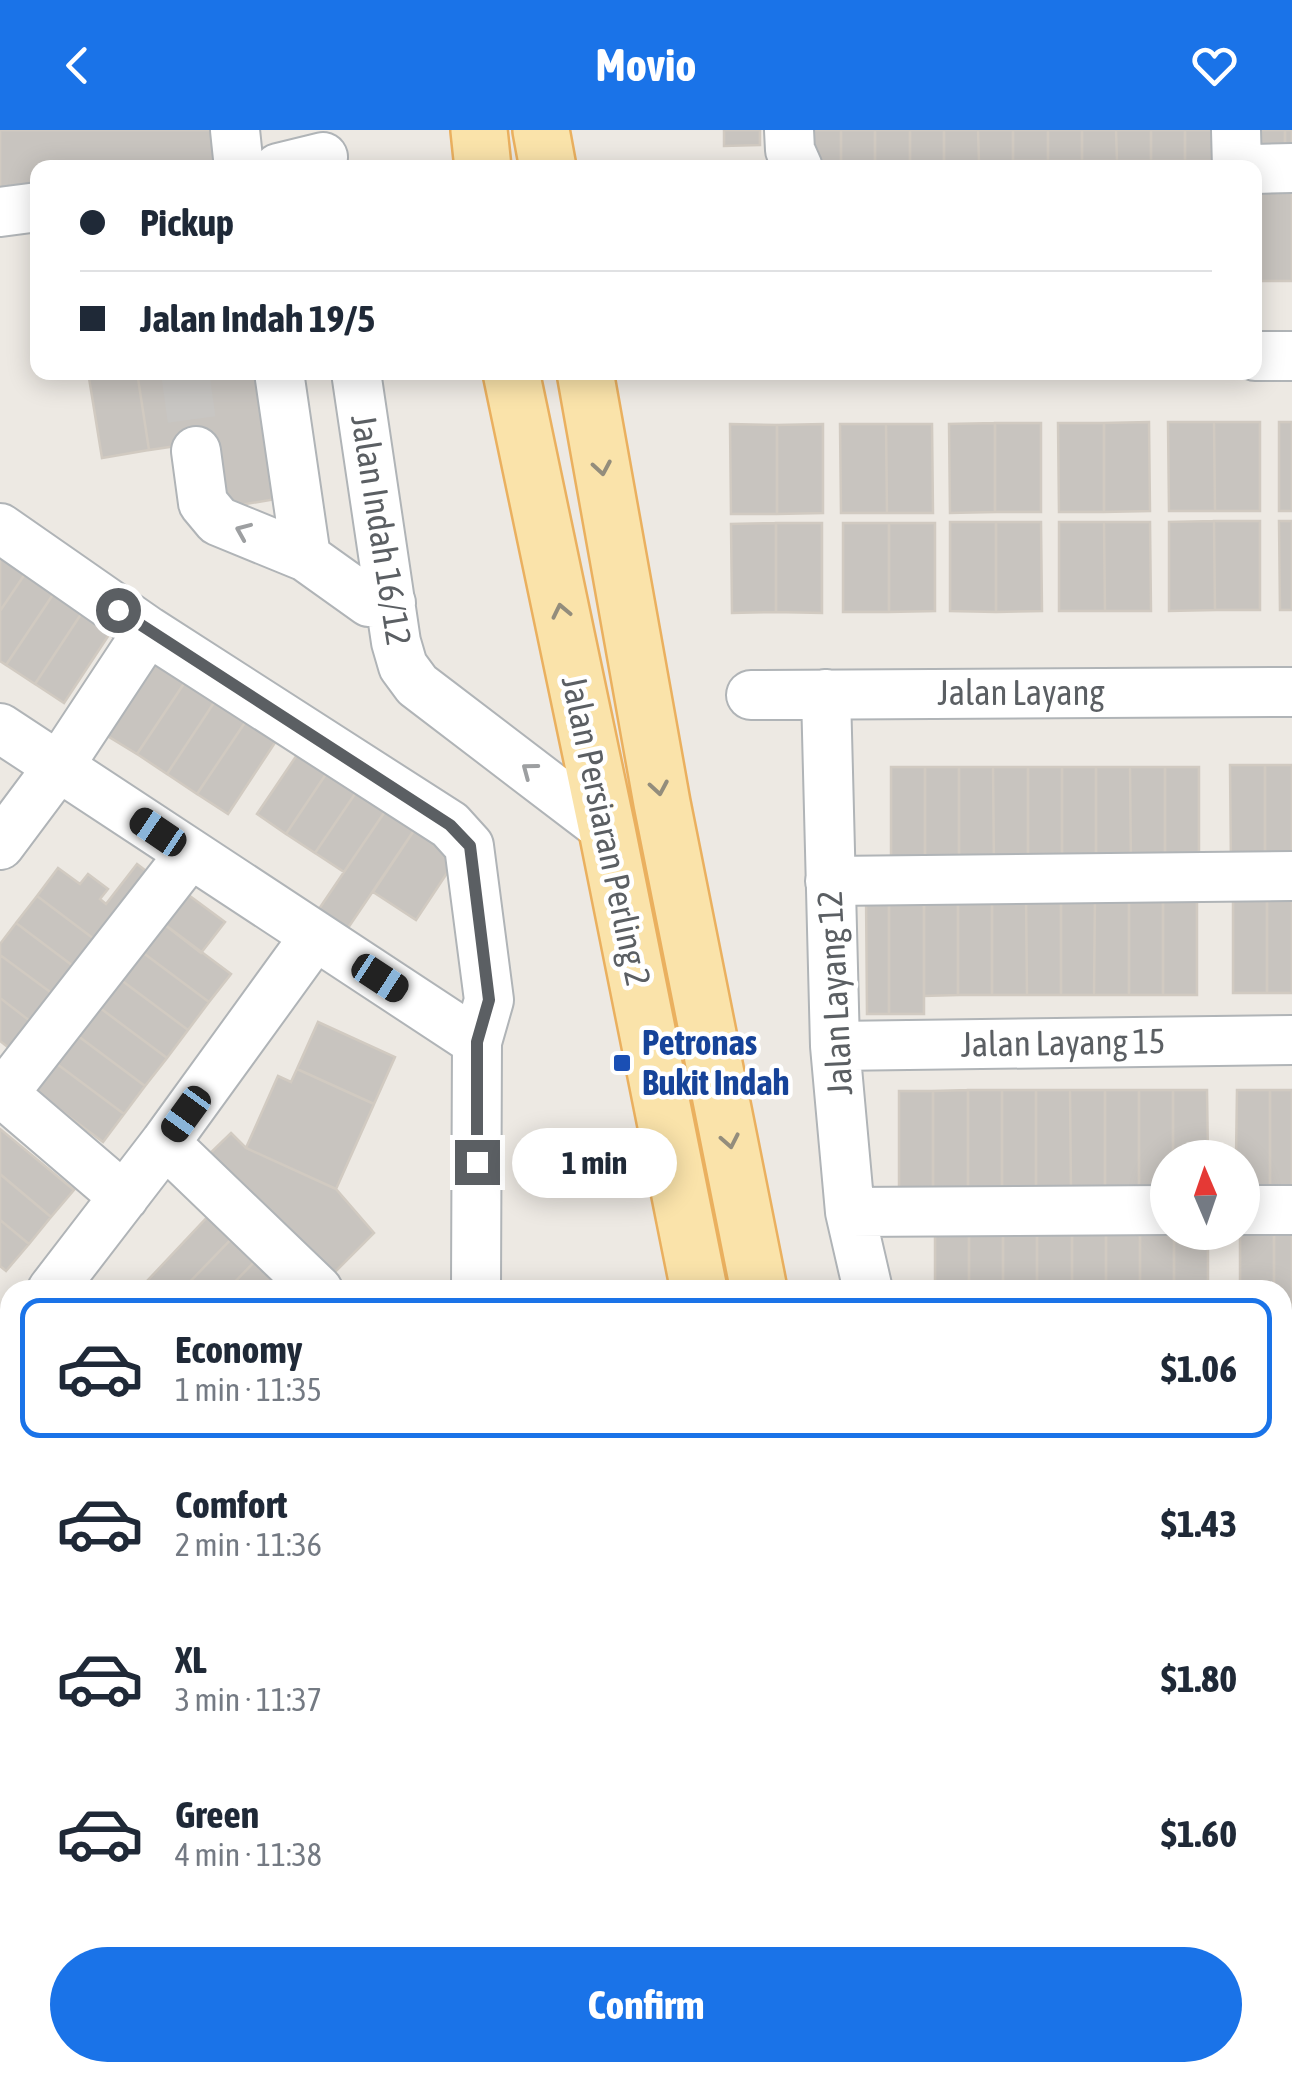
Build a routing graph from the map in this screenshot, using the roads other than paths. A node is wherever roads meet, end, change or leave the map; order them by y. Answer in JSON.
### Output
{"nodes":[{"id":1,"x":235,"y":130,"type":"edge"},
{"id":2,"x":479,"y":130,"type":"edge"},
{"id":3,"x":541,"y":130,"type":"edge"},
{"id":4,"x":789,"y":130,"type":"edge"},
{"id":5,"x":1236,"y":130,"type":"edge"},
{"id":6,"x":238,"y":160,"type":"edge"},
{"id":7,"x":482,"y":160,"type":"edge"},
{"id":8,"x":547,"y":160,"type":"edge"},
{"id":9,"x":794,"y":160,"type":"edge"},
{"id":10,"x":1237,"y":160,"type":"edge"},
{"id":11,"x":1292,"y":168,"type":"edge"},
{"id":12,"x":1262,"y":169,"type":"edge"},
{"id":13,"x":30,"y":207,"type":"edge"},
{"id":14,"x":0,"y":212,"type":"edge"},
{"id":15,"x":1262,"y":356,"type":"edge"},
{"id":16,"x":1292,"y":356,"type":"edge"},
{"id":17,"x":280,"y":380,"type":"edge"},
{"id":18,"x":357,"y":380,"type":"edge"},
{"id":19,"x":513,"y":380,"type":"edge"},
{"id":20,"x":585,"y":380,"type":"edge"},
{"id":21,"x":196,"y":451,"type":"tunnel mouth"},
{"id":22,"x":0,"y":528,"type":"edge"},
{"id":23,"x":306,"y":557,"type":"junction"},
{"id":24,"x":391,"y":603,"type":"junction"},
{"id":25,"x":148,"y":631,"type":"junction"},
{"id":26,"x":1292,"y":692,"type":"edge"},
{"id":27,"x":751,"y":694,"type":"dead end"},
{"id":28,"x":826,"y":694,"type":"junction"},
{"id":29,"x":0,"y":728,"type":"edge"},
{"id":30,"x":59,"y":766,"type":"junction"},
{"id":31,"x":606,"y":830,"type":"junction"},
{"id":32,"x":0,"y":845,"type":"edge"},
{"id":33,"x":190,"y":854,"type":"junction"},
{"id":34,"x":1292,"y":876,"type":"edge"},
{"id":35,"x":830,"y":881,"type":"junction"},
{"id":36,"x":315,"y":936,"type":"junction"},
{"id":37,"x":1292,"y":1040,"type":"edge"},
{"id":38,"x":477,"y":1042,"type":"junction"},
{"id":39,"x":834,"y":1046,"type":"junction"},
{"id":40,"x":1,"y":1094,"type":"edge"},
{"id":41,"x":165,"y":1144,"type":"junction"},
{"id":42,"x":124,"y":1197,"type":"junction"},
{"id":43,"x":1150,"y":1210,"type":"edge"},
{"id":44,"x":1260,"y":1210,"type":"edge"},
{"id":45,"x":1292,"y":1210,"type":"edge"},
{"id":46,"x":850,"y":1212,"type":"junction"},
{"id":47,"x":72,"y":1280,"type":"edge"},
{"id":48,"x":308,"y":1280,"type":"edge"},
{"id":49,"x":476,"y":1280,"type":"edge"},
{"id":50,"x":697,"y":1280,"type":"edge"},
{"id":51,"x":758,"y":1280,"type":"edge"},
{"id":52,"x":866,"y":1280,"type":"edge"}],
"edges":[{"from":1,"to":6,"type":"street"},
{"from":2,"to":7,"type":"main road"},
{"from":3,"to":8,"type":"main road"},
{"from":4,"to":9,"type":"street"},
{"from":5,"to":10,"type":"street"},
{"from":11,"to":12,"type":"street"},
{"from":13,"to":14,"type":"street"},
{"from":15,"to":16,"type":"street"},
{"from":17,"to":23,"type":"street"},
{"from":18,"to":24,"type":"street","name":"Jalan Indah 16/12"},
{"from":31,"to":19,"type":"main road","name":"Jalan Persiaran Perling 2","one_way":true},
{"from":20,"to":51,"type":"main road","name":"Jalan Persiaran Perling 2","one_way":true},
{"from":23,"to":21,"type":"street","one_way":true},
{"from":22,"to":25,"type":"street"},
{"from":23,"to":24,"type":"street"},
{"from":31,"to":24,"type":"street","name":"Jalan Indah 16/12","one_way":true},
{"from":25,"to":30,"type":"street"},
{"from":25,"to":38,"type":"street"},
{"from":26,"to":28,"type":"street","name":"Jalan Layang"},
{"from":27,"to":28,"type":"street","name":"Jalan Layang"},
{"from":28,"to":35,"type":"street","name":"Jalan Layang 12"},
{"from":29,"to":30,"type":"street"},
{"from":30,"to":32,"type":"street"},
{"from":30,"to":33,"type":"street"},
{"from":31,"to":50,"type":"main road","name":"Jalan Persiaran Perling 2"},
{"from":33,"to":36,"type":"street"},
{"from":33,"to":40,"type":"street"},
{"from":34,"to":35,"type":"street"},
{"from":35,"to":39,"type":"street","name":"Jalan Layang 12"},
{"from":36,"to":38,"type":"street"},
{"from":36,"to":41,"type":"street"},
{"from":37,"to":39,"type":"street","name":"Jalan Layang 15"},
{"from":38,"to":49,"type":"street"},
{"from":39,"to":46,"type":"street","name":"Jalan Layang 12"},
{"from":40,"to":42,"type":"street"},
{"from":41,"to":42,"type":"street"},
{"from":41,"to":48,"type":"street"},
{"from":42,"to":47,"type":"street"},
{"from":43,"to":46,"type":"street"},
{"from":44,"to":45,"type":"street"},
{"from":46,"to":52,"type":"street","name":"Jalan Layang 12"}]}
